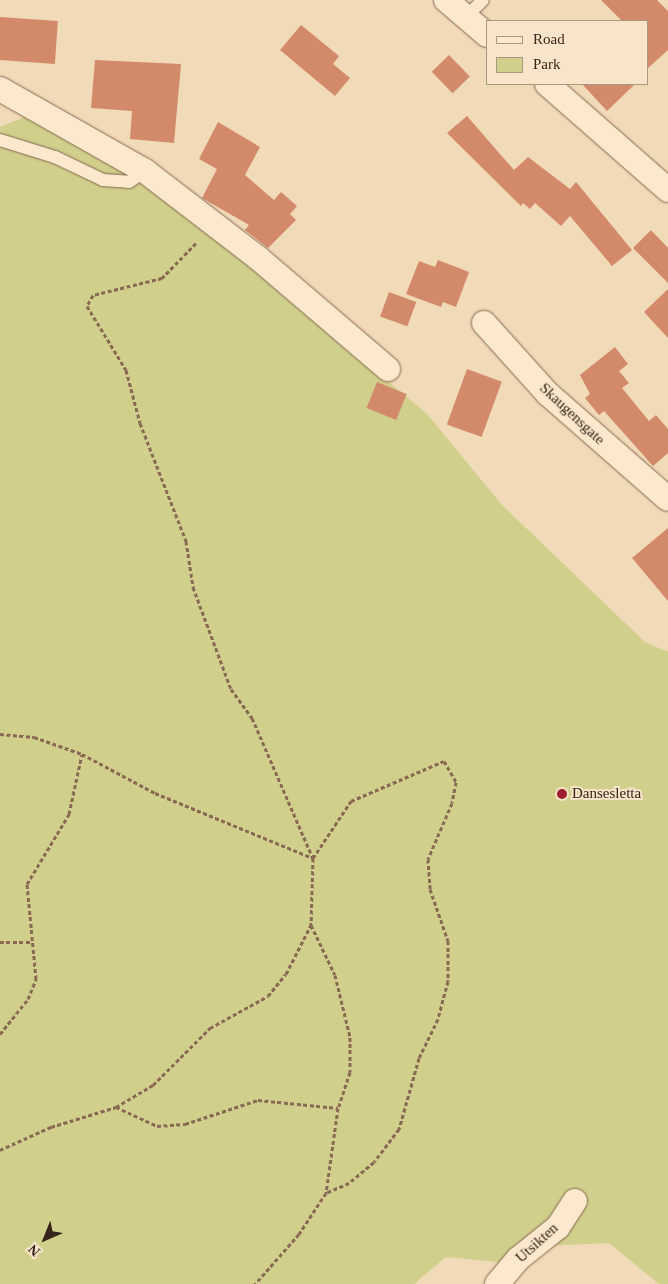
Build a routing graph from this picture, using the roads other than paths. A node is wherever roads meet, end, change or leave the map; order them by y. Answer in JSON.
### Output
{"nodes":[{"id":1,"x":446,"y":0,"type":"edge"},
{"id":2,"x":483,"y":0,"type":"edge"},
{"id":3,"x":465,"y":18,"type":"junction"},
{"id":4,"x":486,"y":34,"type":"edge"},
{"id":5,"x":548,"y":85,"type":"edge"},
{"id":6,"x":0,"y":89,"type":"edge"},
{"id":7,"x":0,"y":140,"type":"edge"},
{"id":8,"x":144,"y":171,"type":"junction"},
{"id":9,"x":668,"y":190,"type":"edge"},
{"id":10,"x":484,"y":323,"type":"dead end"},
{"id":11,"x":388,"y":369,"type":"dead end"},
{"id":12,"x":668,"y":499,"type":"edge"},
{"id":13,"x":575,"y":1200,"type":"dead end"},
{"id":14,"x":497,"y":1284,"type":"edge"}],
"edges":[{"from":1,"to":3,"type":"street"},
{"from":2,"to":3,"type":"lane"},
{"from":3,"to":4,"type":"street"},
{"from":5,"to":9,"type":"street"},
{"from":6,"to":8,"type":"street"},
{"from":7,"to":8,"type":"lane"},
{"from":8,"to":11,"type":"street"},
{"from":10,"to":12,"type":"street","name":"Skaugensgate"},
{"from":13,"to":14,"type":"street","name":"Utsikten"}]}
